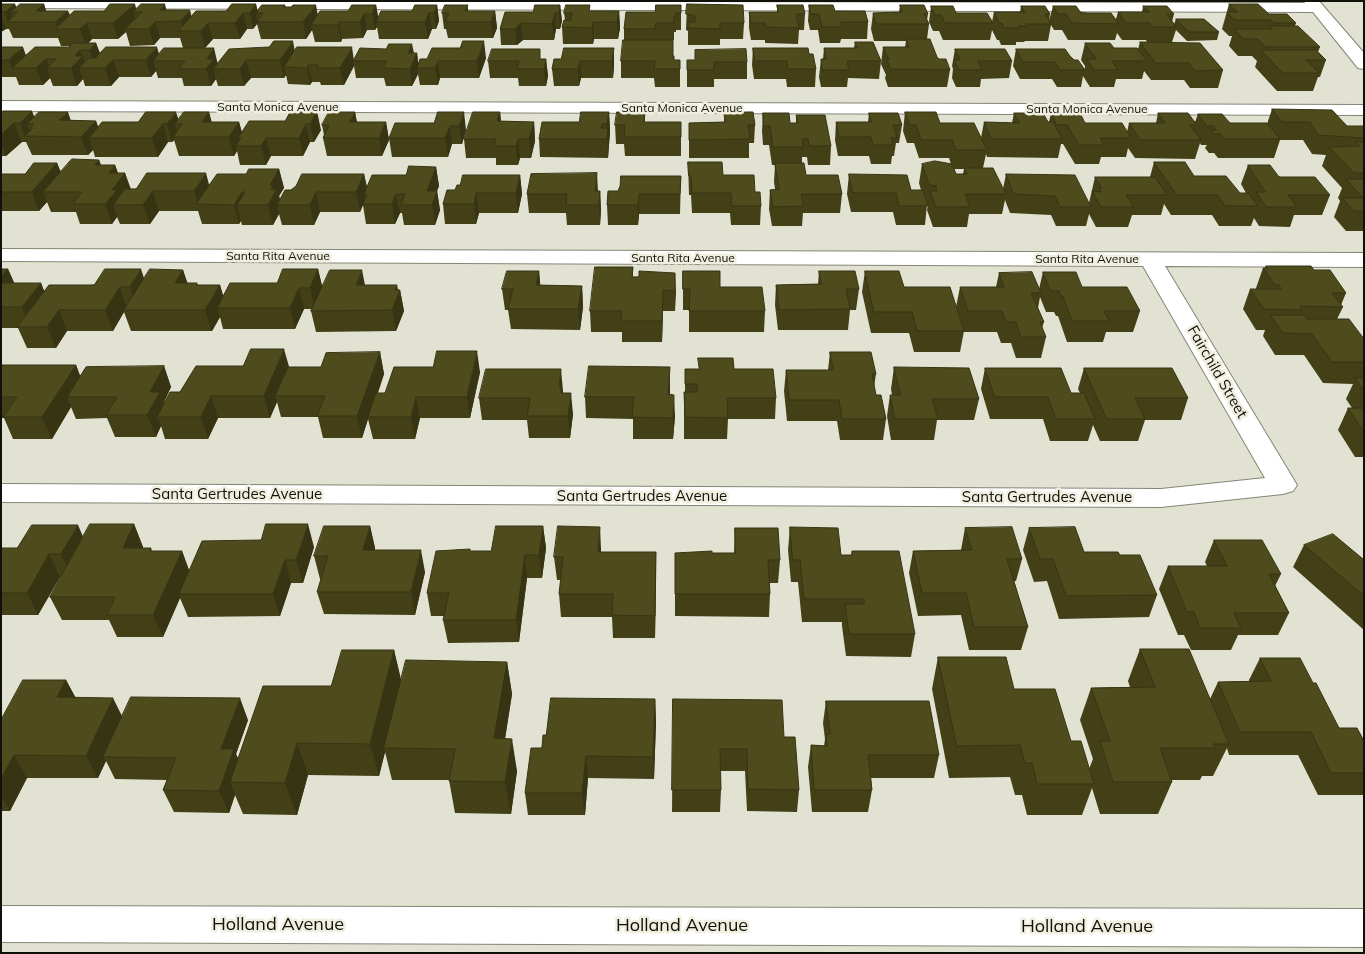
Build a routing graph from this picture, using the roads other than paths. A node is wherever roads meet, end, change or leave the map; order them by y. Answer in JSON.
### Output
{"nodes":[{"id":1,"x":1,"y":4,"type":"edge"},
{"id":2,"x":1078,"y":4,"type":"edge"},
{"id":3,"x":1315,"y":4,"type":"edge"},
{"id":4,"x":1364,"y":64,"type":"edge"},
{"id":5,"x":1,"y":106,"type":"edge"},
{"id":6,"x":1364,"y":110,"type":"edge"},
{"id":7,"x":1,"y":255,"type":"edge"},
{"id":8,"x":1150,"y":259,"type":"junction"},
{"id":9,"x":1364,"y":260,"type":"edge"},
{"id":10,"x":1283,"y":485,"type":"joint"},
{"id":11,"x":1,"y":493,"type":"edge"},
{"id":12,"x":1,"y":924,"type":"edge"},
{"id":13,"x":1364,"y":928,"type":"edge"}],
"edges":[{"from":1,"to":2,"type":"street"},
{"from":2,"to":3,"type":"street"},
{"from":3,"to":4,"type":"street"},
{"from":5,"to":6,"type":"street","name":"Santa Monica Avenue"},
{"from":7,"to":8,"type":"street","name":"Santa Rita Avenue"},
{"from":8,"to":9,"type":"street","name":"Santa Rita Avenue"},
{"from":8,"to":10,"type":"street","name":"Fairchild Street"},
{"from":10,"to":11,"type":"street","name":"Santa Gertrudes Avenue"},
{"from":12,"to":13,"type":"street","name":"Holland Avenue"}]}
